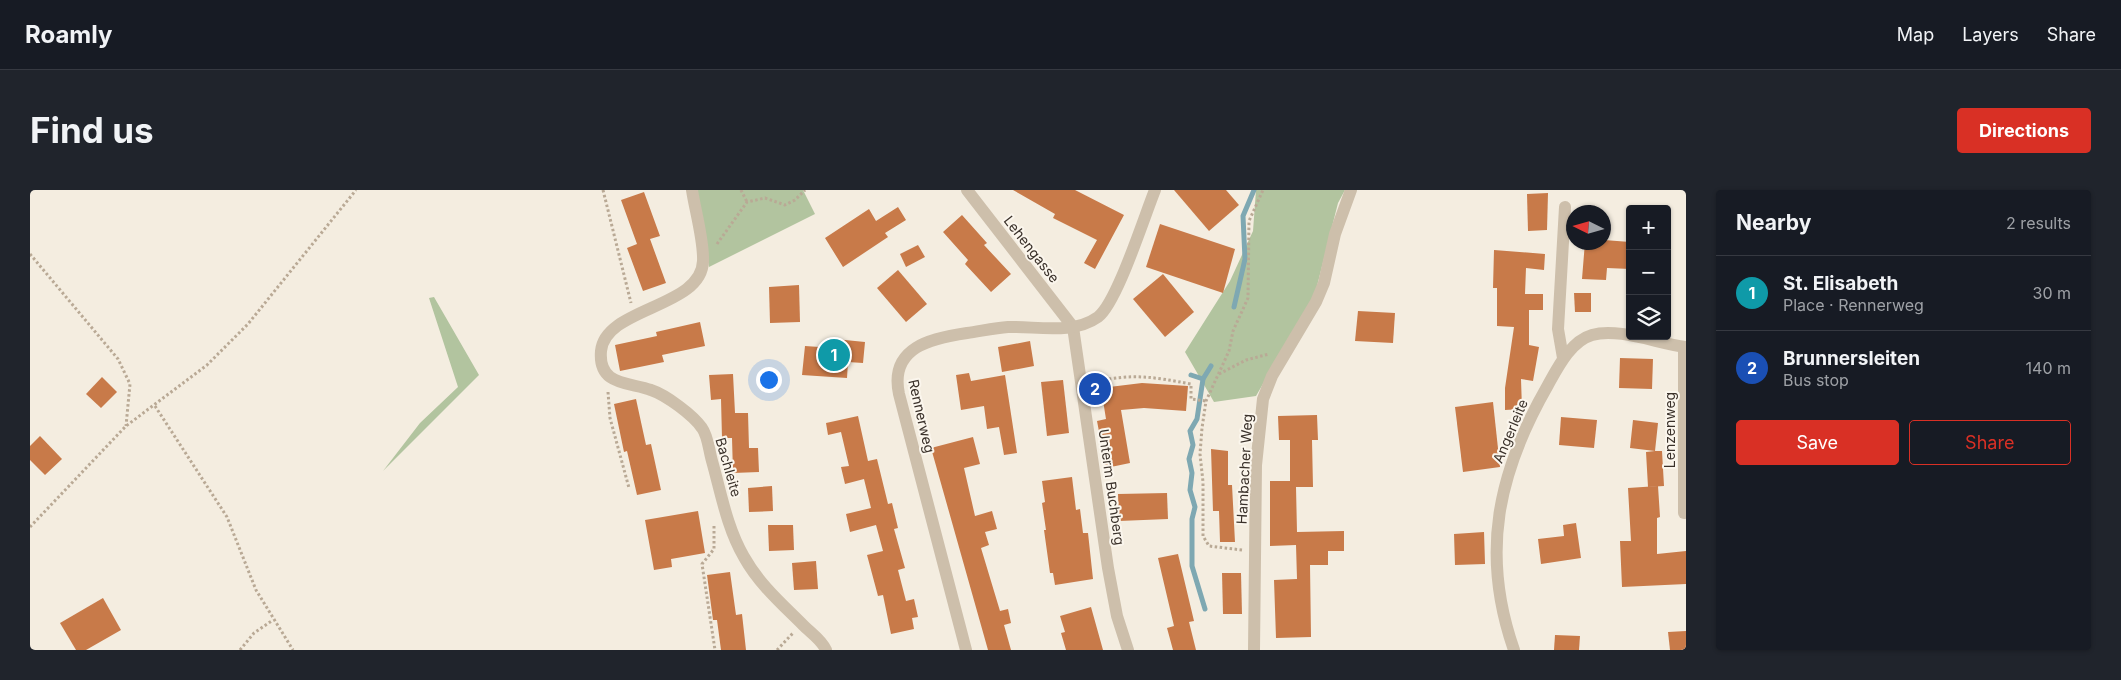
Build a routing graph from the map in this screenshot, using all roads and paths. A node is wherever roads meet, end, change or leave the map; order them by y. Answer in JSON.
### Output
{"nodes":[{"id":1,"x":356,"y":190,"type":"edge"},
{"id":2,"x":603,"y":190,"type":"edge"},
{"id":3,"x":692,"y":190,"type":"edge"},
{"id":4,"x":741,"y":190,"type":"edge"},
{"id":5,"x":805,"y":190,"type":"edge"},
{"id":6,"x":967,"y":190,"type":"edge"},
{"id":7,"x":1155,"y":190,"type":"edge"},
{"id":8,"x":1262,"y":190,"type":"edge"},
{"id":9,"x":1351,"y":190,"type":"edge"},
{"id":10,"x":747,"y":202,"type":"junction"},
{"id":11,"x":1564,"y":207,"type":"dead end"},
{"id":12,"x":718,"y":241,"type":"dead end"},
{"id":13,"x":30,"y":254,"type":"edge"},
{"id":14,"x":634,"y":316,"type":"junction"},
{"id":15,"x":1072,"y":327,"type":"junction"},
{"id":16,"x":1685,"y":347,"type":"edge"},
{"id":17,"x":1286,"y":351,"type":"junction"},
{"id":18,"x":1563,"y":358,"type":"junction"},
{"id":19,"x":1219,"y":374,"type":"junction"},
{"id":20,"x":612,"y":378,"type":"junction"},
{"id":21,"x":1082,"y":384,"type":"junction"},
{"id":22,"x":1206,"y":402,"type":"junction"},
{"id":23,"x":154,"y":406,"type":"junction"},
{"id":24,"x":126,"y":426,"type":"junction"},
{"id":25,"x":629,"y":488,"type":"dead end"},
{"id":26,"x":1684,"y":513,"type":"dead end"},
{"id":27,"x":30,"y":527,"type":"edge"},
{"id":28,"x":716,"y":536,"type":"dead end"},
{"id":29,"x":1256,"y":552,"type":"junction"},
{"id":30,"x":273,"y":620,"type":"junction"},
{"id":31,"x":801,"y":623,"type":"junction"},
{"id":32,"x":240,"y":650,"type":"edge"},
{"id":33,"x":293,"y":650,"type":"edge"},
{"id":34,"x":715,"y":650,"type":"edge"},
{"id":35,"x":777,"y":650,"type":"edge"},
{"id":36,"x":826,"y":650,"type":"edge"},
{"id":37,"x":966,"y":650,"type":"edge"},
{"id":38,"x":1128,"y":650,"type":"edge"},
{"id":39,"x":1254,"y":650,"type":"edge"},
{"id":40,"x":1514,"y":650,"type":"edge"}],
"edges":[{"from":1,"to":23,"type":"path"},
{"from":2,"to":14,"type":"path"},
{"from":3,"to":14,"type":"street"},
{"from":4,"to":10,"type":"path"},
{"from":5,"to":10,"type":"path"},
{"from":6,"to":15,"type":"street","name":"Lehengasse"},
{"from":7,"to":15,"type":"street","name":"Rennerweg"},
{"from":8,"to":19,"type":"path"},
{"from":9,"to":17,"type":"street","name":"Hambacher Weg"},
{"from":10,"to":12,"type":"path"},
{"from":11,"to":18,"type":"street"},
{"from":13,"to":24,"type":"path"},
{"from":14,"to":20,"type":"street"},
{"from":15,"to":21,"type":"street","name":"Unterm Buchberg"},
{"from":15,"to":37,"type":"street","name":"Rennerweg"},
{"from":16,"to":18,"type":"street","name":"Angerleite"},
{"from":16,"to":26,"type":"street","name":"Lenzenweg"},
{"from":17,"to":19,"type":"path"},
{"from":17,"to":29,"type":"street","name":"Hambacher Weg"},
{"from":18,"to":40,"type":"street","name":"Angerleite"},
{"from":19,"to":22,"type":"path"},
{"from":20,"to":25,"type":"path"},
{"from":20,"to":31,"type":"street","name":"Bachleite"},
{"from":21,"to":22,"type":"path"},
{"from":21,"to":38,"type":"street","name":"Unterm Buchberg"},
{"from":22,"to":29,"type":"path"},
{"from":23,"to":24,"type":"path"},
{"from":23,"to":30,"type":"path"},
{"from":24,"to":27,"type":"path"},
{"from":28,"to":34,"type":"path"},
{"from":29,"to":39,"type":"street","name":"Hambacher Weg"},
{"from":30,"to":32,"type":"path"},
{"from":30,"to":33,"type":"path"},
{"from":31,"to":35,"type":"path"},
{"from":31,"to":36,"type":"street","name":"Bachleite"}]}
